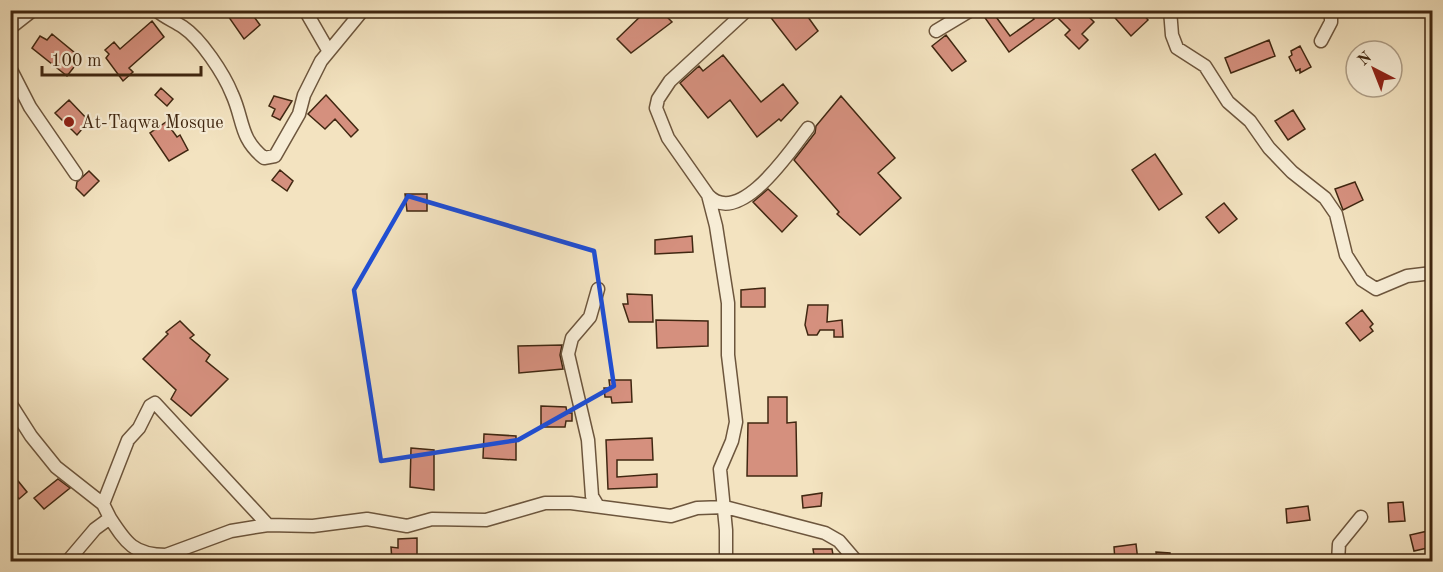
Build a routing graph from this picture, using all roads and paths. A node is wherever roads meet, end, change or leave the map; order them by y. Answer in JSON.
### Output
{"nodes":[{"id":1,"x":33,"y":10,"type":"edge"},
{"id":2,"x":156,"y":10,"type":"edge"},
{"id":3,"x":305,"y":10,"type":"edge"},
{"id":4,"x":363,"y":10,"type":"edge"},
{"id":5,"x":747,"y":10,"type":"edge"},
{"id":6,"x":971,"y":10,"type":"edge"},
{"id":7,"x":1170,"y":10,"type":"edge"},
{"id":8,"x":1331,"y":10,"type":"edge"},
{"id":9,"x":10,"y":28,"type":"edge"},
{"id":10,"x":936,"y":31,"type":"dead end"},
{"id":11,"x":1321,"y":41,"type":"dead end"},
{"id":12,"x":328,"y":51,"type":"junction"},
{"id":13,"x":10,"y":68,"type":"edge"},
{"id":14,"x":808,"y":128,"type":"dead end"},
{"id":15,"x":76,"y":174,"type":"dead end"},
{"id":16,"x":708,"y":195,"type":"junction"},
{"id":17,"x":1432,"y":273,"type":"edge"},
{"id":18,"x":598,"y":289,"type":"dead end"},
{"id":19,"x":10,"y":403,"type":"edge"},
{"id":20,"x":103,"y":504,"type":"junction"},
{"id":21,"x":598,"y":506,"type":"junction"},
{"id":22,"x":725,"y":507,"type":"junction"},
{"id":23,"x":1361,"y":517,"type":"dead end"},
{"id":24,"x":110,"y":518,"type":"junction"},
{"id":25,"x":268,"y":525,"type":"junction"},
{"id":26,"x":67,"y":561,"type":"edge"},
{"id":27,"x":726,"y":561,"type":"edge"},
{"id":28,"x":858,"y":561,"type":"edge"},
{"id":29,"x":1338,"y":561,"type":"edge"}],
"edges":[{"from":1,"to":9,"type":"street"},
{"from":2,"to":12,"type":"street"},
{"from":3,"to":12,"type":"street"},
{"from":4,"to":12,"type":"street"},
{"from":5,"to":16,"type":"street"},
{"from":6,"to":10,"type":"street"},
{"from":7,"to":17,"type":"street"},
{"from":8,"to":11,"type":"street"},
{"from":13,"to":15,"type":"street"},
{"from":14,"to":16,"type":"street"},
{"from":16,"to":22,"type":"street"},
{"from":18,"to":21,"type":"street"},
{"from":19,"to":20,"type":"street"},
{"from":20,"to":24,"type":"street"},
{"from":20,"to":25,"type":"street"},
{"from":21,"to":22,"type":"street"},
{"from":21,"to":25,"type":"street"},
{"from":22,"to":27,"type":"street"},
{"from":22,"to":28,"type":"street"},
{"from":23,"to":29,"type":"street"},
{"from":24,"to":25,"type":"street"},
{"from":24,"to":26,"type":"street"}]}
